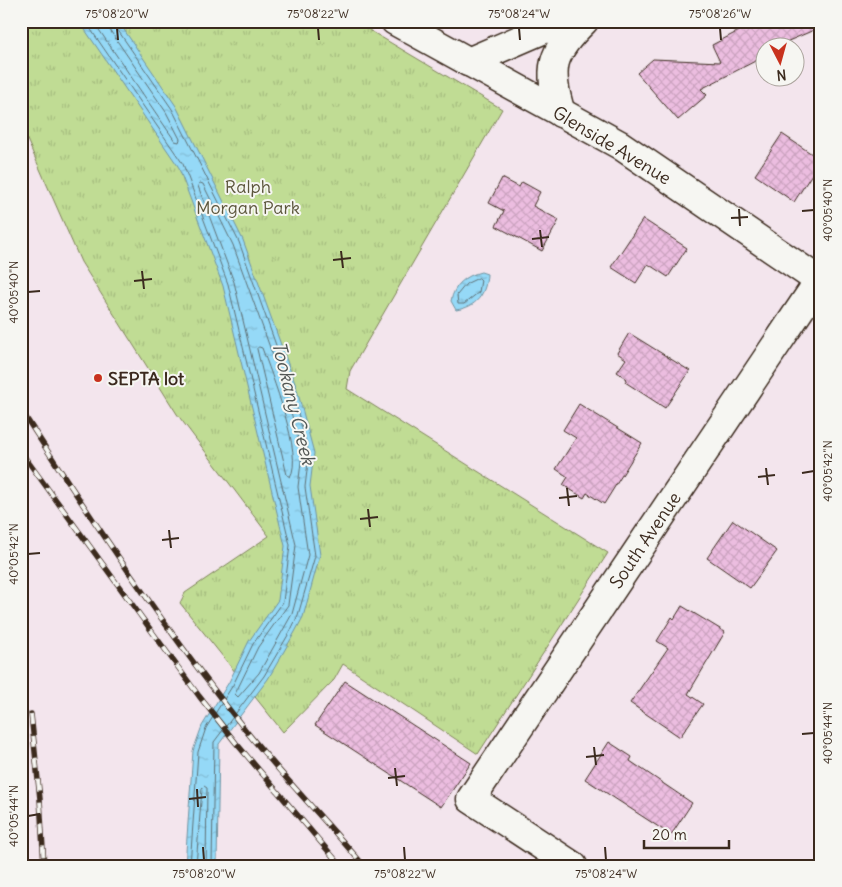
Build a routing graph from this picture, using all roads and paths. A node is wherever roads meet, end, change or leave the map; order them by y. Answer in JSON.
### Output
{"nodes":[{"id":1,"x":396,"y":21,"type":"edge"},
{"id":2,"x":563,"y":21,"type":"edge"},
{"id":3,"x":584,"y":21,"type":"edge"},
{"id":4,"x":468,"y":62,"type":"junction"},
{"id":5,"x":561,"y":113,"type":"junction"},
{"id":6,"x":820,"y":282,"type":"edge"},
{"id":7,"x":573,"y":866,"type":"edge"}],
"edges":[{"from":1,"to":4,"type":"street","name":"Glenside Avenue"},
{"from":2,"to":4,"type":"street"},
{"from":3,"to":5,"type":"street"},
{"from":4,"to":5,"type":"street","name":"Glenside Avenue"},
{"from":5,"to":6,"type":"street","name":"Glenside Avenue"},
{"from":6,"to":7,"type":"street","name":"South Avenue"}]}
